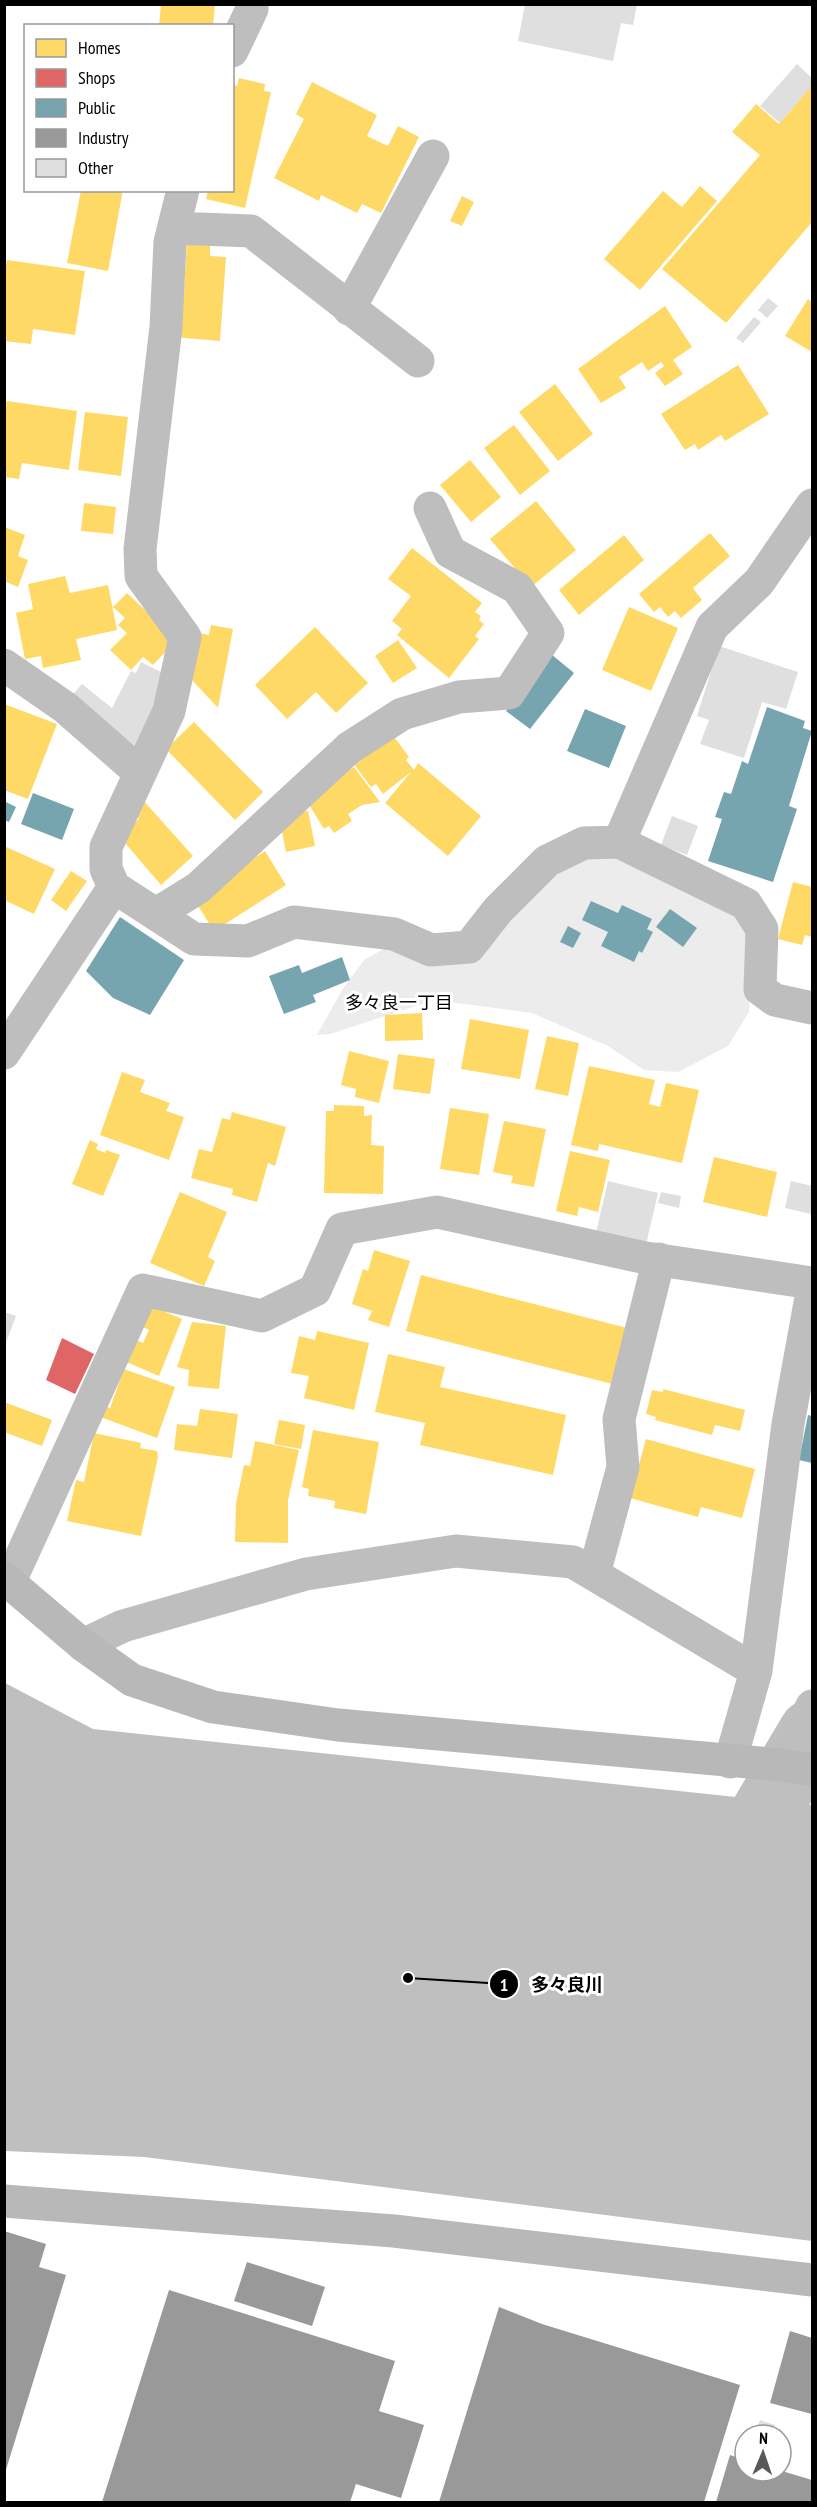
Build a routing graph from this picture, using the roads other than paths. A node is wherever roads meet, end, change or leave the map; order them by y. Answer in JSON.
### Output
{"nodes":[{"id":1,"x":252,"y":4,"type":"edge"},
{"id":2,"x":234,"y":47,"type":"edge"},
{"id":3,"x":433,"y":156,"type":"dead end"},
{"id":4,"x":183,"y":192,"type":"edge"},
{"id":5,"x":174,"y":228,"type":"junction"},
{"id":6,"x":349,"y":309,"type":"junction"},
{"id":7,"x":418,"y":362,"type":"dead end"},
{"id":8,"x":813,"y":505,"type":"edge"},
{"id":9,"x":430,"y":508,"type":"dead end"},
{"id":10,"x":4,"y":665,"type":"edge"},
{"id":11,"x":139,"y":772,"type":"junction"},
{"id":12,"x":619,"y":842,"type":"junction"},
{"id":13,"x":114,"y":887,"type":"junction"},
{"id":14,"x":156,"y":914,"type":"junction"},
{"id":15,"x":813,"y":1008,"type":"edge"},
{"id":16,"x":4,"y":1053,"type":"edge"},
{"id":17,"x":659,"y":1260,"type":"junction"},
{"id":18,"x":813,"y":1283,"type":"edge"},
{"id":19,"x":813,"y":1292,"type":"edge"},
{"id":20,"x":594,"y":1574,"type":"junction"},
{"id":21,"x":7,"y":1579,"type":"edge"},
{"id":22,"x":83,"y":1646,"type":"junction"},
{"id":23,"x":756,"y":1671,"type":"junction"},
{"id":24,"x":813,"y":1706,"type":"edge"},
{"id":25,"x":730,"y":1762,"type":"junction"},
{"id":26,"x":797,"y":1768,"type":"edge"},
{"id":27,"x":4,"y":2201,"type":"edge"},
{"id":28,"x":813,"y":2280,"type":"edge"}],
"edges":[{"from":1,"to":2,"type":"street"},
{"from":3,"to":6,"type":"street"},
{"from":4,"to":5,"type":"street"},
{"from":5,"to":6,"type":"street"},
{"from":5,"to":11,"type":"street"},
{"from":6,"to":7,"type":"street"},
{"from":8,"to":12,"type":"street"},
{"from":9,"to":14,"type":"street"},
{"from":10,"to":11,"type":"street"},
{"from":11,"to":13,"type":"street"},
{"from":12,"to":14,"type":"street"},
{"from":12,"to":15,"type":"street"},
{"from":13,"to":14,"type":"street"},
{"from":13,"to":16,"type":"street"},
{"from":17,"to":18,"type":"street"},
{"from":17,"to":20,"type":"street"},
{"from":17,"to":21,"type":"street"},
{"from":19,"to":23,"type":"street"},
{"from":20,"to":22,"type":"street"},
{"from":20,"to":23,"type":"street"},
{"from":21,"to":22,"type":"street"},
{"from":22,"to":25,"type":"street"},
{"from":23,"to":25,"type":"street"},
{"from":24,"to":26,"type":"street"},
{"from":25,"to":26,"type":"street"},
{"from":27,"to":28,"type":"street"}]}
